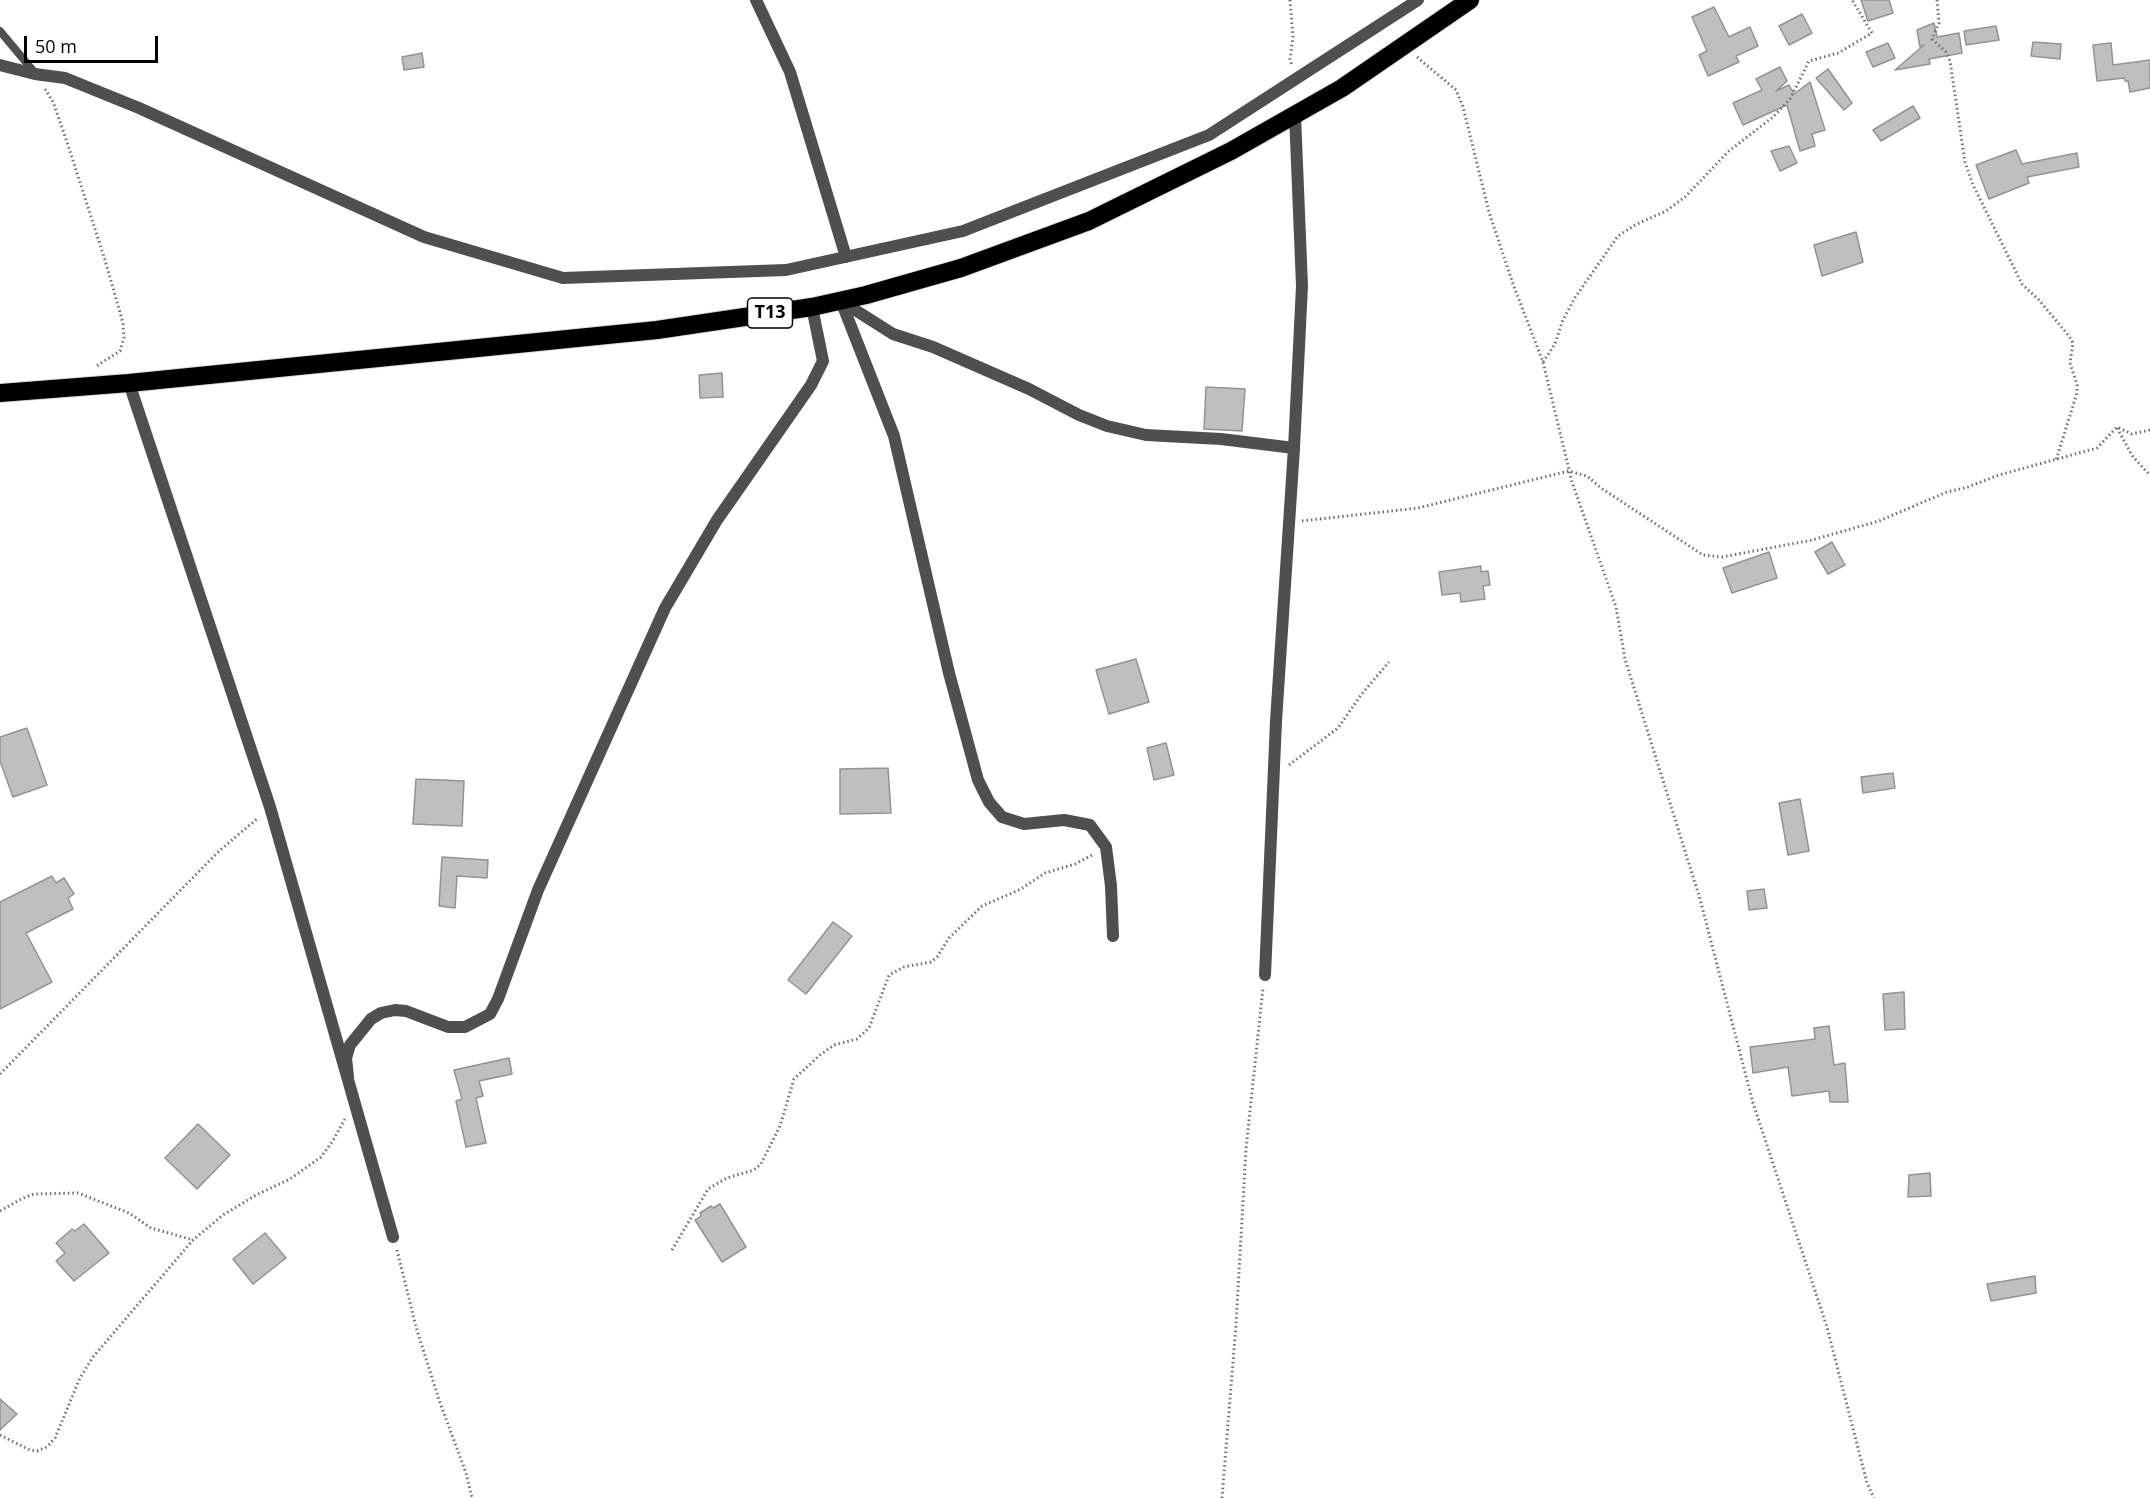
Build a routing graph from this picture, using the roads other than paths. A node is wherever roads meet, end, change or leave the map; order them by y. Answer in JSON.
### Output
{"nodes":[{"id":1,"x":756,"y":0,"type":"edge"},
{"id":2,"x":1418,"y":0,"type":"edge"},
{"id":3,"x":1470,"y":0,"type":"edge"},
{"id":4,"x":0,"y":31,"type":"edge"},
{"id":5,"x":0,"y":64,"type":"edge"},
{"id":6,"x":35,"y":74,"type":"junction"},
{"id":7,"x":1295,"y":115,"type":"junction"},
{"id":8,"x":846,"y":257,"type":"junction"},
{"id":9,"x":842,"y":301,"type":"junction"},
{"id":10,"x":812,"y":307,"type":"junction"},
{"id":11,"x":129,"y":383,"type":"junction"},
{"id":12,"x":1,"y":393,"type":"edge"},
{"id":13,"x":1294,"y":448,"type":"junction"},
{"id":14,"x":1113,"y":936,"type":"dead end"},
{"id":15,"x":1265,"y":975,"type":"road end"},
{"id":16,"x":348,"y":1077,"type":"junction"},
{"id":17,"x":393,"y":1237,"type":"road end"}],
"edges":[{"from":1,"to":8,"type":"street"},
{"from":2,"to":8,"type":"street"},
{"from":3,"to":7,"type":"highway","number":"T13"},
{"from":4,"to":6,"type":"lane"},
{"from":5,"to":6,"type":"street"},
{"from":6,"to":8,"type":"street"},
{"from":7,"to":9,"type":"highway","number":"T13"},
{"from":7,"to":13,"type":"street"},
{"from":9,"to":10,"type":"highway","number":"T13"},
{"from":9,"to":13,"type":"street"},
{"from":9,"to":14,"type":"street"},
{"from":10,"to":11,"type":"highway","number":"T13"},
{"from":10,"to":16,"type":"street"},
{"from":11,"to":12,"type":"highway","number":"T13"},
{"from":11,"to":16,"type":"street"},
{"from":13,"to":15,"type":"street"},
{"from":16,"to":17,"type":"street"}]}
